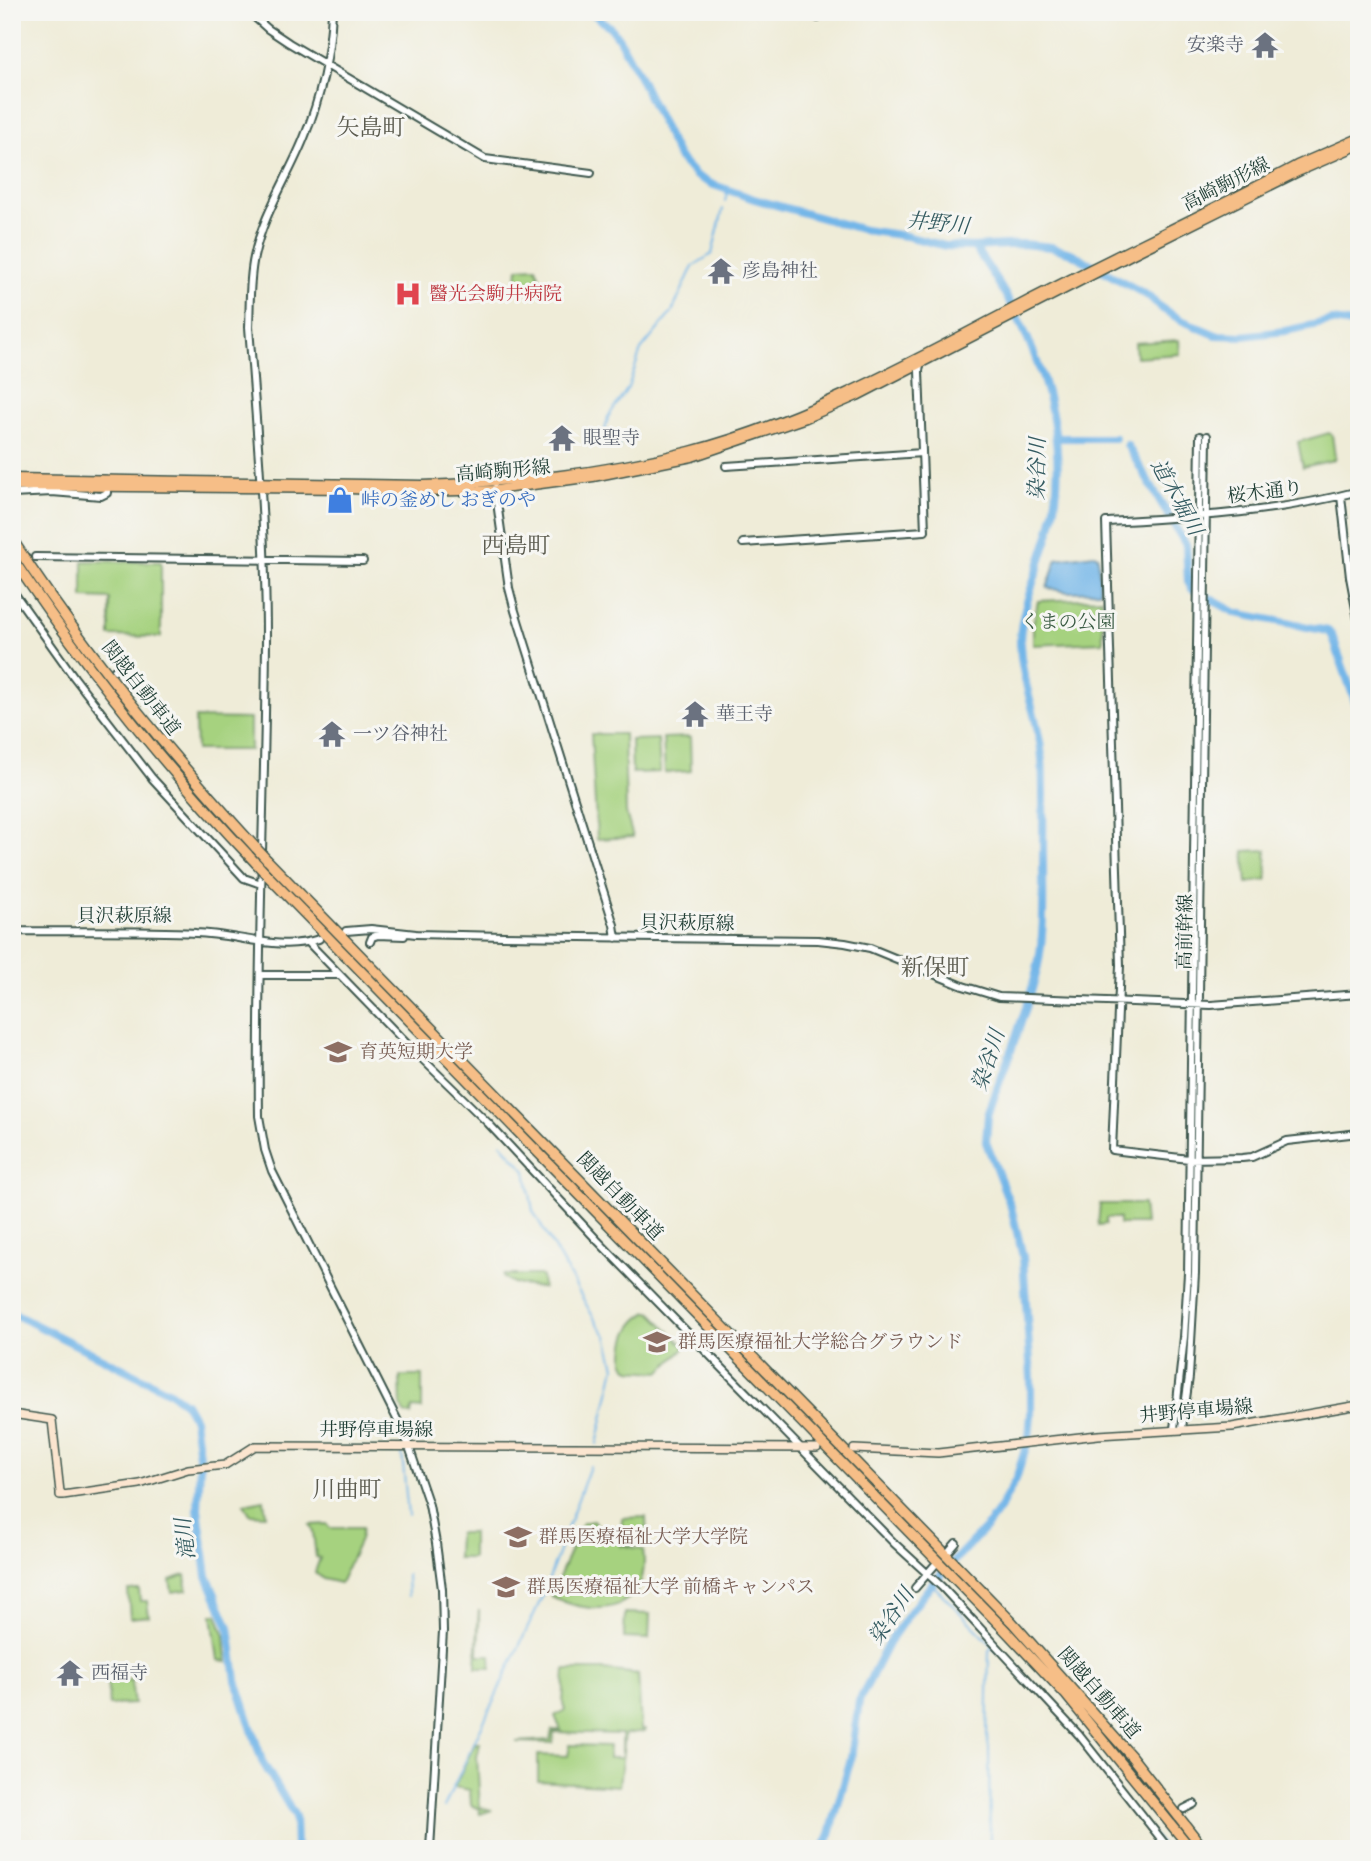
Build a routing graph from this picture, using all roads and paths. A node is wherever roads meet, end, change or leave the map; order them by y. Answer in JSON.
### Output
{"nodes":[{"id":1,"x":249,"y":12,"type":"edge"},
{"id":2,"x":332,"y":12,"type":"edge"},
{"id":3,"x":327,"y":65,"type":"junction"},
{"id":4,"x":1359,"y":138,"type":"edge"},
{"id":5,"x":1359,"y":145,"type":"edge"},
{"id":6,"x":591,"y":173,"type":"dead end"},
{"id":7,"x":1111,"y":262,"type":"junction"},
{"id":8,"x":1005,"y":317,"type":"junction"},
{"id":9,"x":920,"y":364,"type":"junction"},
{"id":10,"x":1203,"y":436,"type":"dead end"},
{"id":11,"x":922,"y":453,"type":"junction"},
{"id":12,"x":726,"y":466,"type":"dead end"},
{"id":13,"x":12,"y":478,"type":"edge"},
{"id":14,"x":107,"y":483,"type":"junction"},
{"id":15,"x":12,"y":486,"type":"edge"},
{"id":16,"x":25,"y":486,"type":"joint"},
{"id":17,"x":260,"y":486,"type":"junction"},
{"id":18,"x":494,"y":486,"type":"junction"},
{"id":19,"x":1359,"y":491,"type":"edge"},
{"id":20,"x":12,"y":494,"type":"edge"},
{"id":21,"x":1341,"y":496,"type":"junction"},
{"id":22,"x":1202,"y":515,"type":"junction"},
{"id":23,"x":12,"y":539,"type":"edge"},
{"id":24,"x":743,"y":543,"type":"dead end"},
{"id":25,"x":36,"y":557,"type":"dead end"},
{"id":26,"x":12,"y":558,"type":"edge"},
{"id":27,"x":264,"y":561,"type":"junction"},
{"id":28,"x":363,"y":561,"type":"dead end"},
{"id":29,"x":12,"y":590,"type":"edge"},
{"id":30,"x":1359,"y":625,"type":"edge"},
{"id":31,"x":93,"y":686,"type":"dead end"},
{"id":32,"x":86,"y":692,"type":"junction"},
{"id":33,"x":261,"y":884,"type":"junction"},
{"id":34,"x":12,"y":931,"type":"edge"},
{"id":35,"x":346,"y":931,"type":"dead end"},
{"id":36,"x":416,"y":934,"type":"junction"},
{"id":37,"x":616,"y":938,"type":"junction"},
{"id":38,"x":318,"y":939,"type":"dead end"},
{"id":39,"x":262,"y":942,"type":"junction"},
{"id":40,"x":308,"y":942,"type":"junction"},
{"id":41,"x":370,"y":942,"type":"dead end"},
{"id":42,"x":261,"y":975,"type":"junction"},
{"id":43,"x":340,"y":975,"type":"junction"},
{"id":44,"x":1359,"y":994,"type":"edge"},
{"id":45,"x":1120,"y":1002,"type":"junction"},
{"id":46,"x":1199,"y":1004,"type":"junction"},
{"id":47,"x":1191,"y":1005,"type":"junction"},
{"id":48,"x":1359,"y":1133,"type":"edge"},
{"id":49,"x":1193,"y":1159,"type":"junction"},
{"id":50,"x":1359,"y":1405,"type":"edge"},
{"id":51,"x":12,"y":1414,"type":"edge"},
{"id":52,"x":1178,"y":1429,"type":"junction"},
{"id":53,"x":409,"y":1446,"type":"junction"},
{"id":54,"x":800,"y":1447,"type":"junction"},
{"id":55,"x":817,"y":1448,"type":"dead end"},
{"id":56,"x":854,"y":1449,"type":"dead end"},
{"id":57,"x":956,"y":1544,"type":"dead end"},
{"id":58,"x":949,"y":1553,"type":"junction"},
{"id":59,"x":938,"y":1565,"type":"junction"},
{"id":60,"x":929,"y":1574,"type":"junction"},
{"id":61,"x":915,"y":1588,"type":"dead end"},
{"id":62,"x":1194,"y":1804,"type":"dead end"},
{"id":63,"x":1184,"y":1809,"type":"tunnel mouth"},
{"id":64,"x":1164,"y":1826,"type":"tunnel mouth"},
{"id":65,"x":1156,"y":1832,"type":"junction"},
{"id":66,"x":430,"y":1849,"type":"edge"},
{"id":67,"x":1169,"y":1849,"type":"edge"},
{"id":68,"x":1191,"y":1849,"type":"edge"},
{"id":69,"x":1204,"y":1849,"type":"edge"}],
"edges":[{"from":1,"to":3,"type":"street"},
{"from":2,"to":3,"type":"street"},
{"from":3,"to":6,"type":"street"},
{"from":3,"to":17,"type":"street"},
{"from":4,"to":7,"type":"main road","name":"高崎駒形線"},
{"from":5,"to":7,"type":"main road","name":"高崎駒形線"},
{"from":7,"to":8,"type":"main road"},
{"from":8,"to":9,"type":"main road","name":"高崎駒形線"},
{"from":8,"to":18,"type":"main road","name":"高崎駒形線"},
{"from":9,"to":11,"type":"street"},
{"from":9,"to":18,"type":"main road","name":"高崎駒形線"},
{"from":10,"to":22,"type":"street","name":"高前幹線"},
{"from":11,"to":12,"type":"street"},
{"from":11,"to":24,"type":"street"},
{"from":13,"to":14,"type":"main road","name":"高崎駒形線"},
{"from":14,"to":16,"type":"main road","name":"高崎駒形線"},
{"from":14,"to":17,"type":"main road","name":"高崎駒形線"},
{"from":14,"to":20,"type":"street"},
{"from":15,"to":16,"type":"highway"},
{"from":17,"to":18,"type":"main road","name":"高崎駒形線"},
{"from":17,"to":27,"type":"street"},
{"from":18,"to":37,"type":"street"},
{"from":19,"to":21,"type":"street","name":"桜木通り"},
{"from":21,"to":22,"type":"street","name":"桜木通り"},
{"from":21,"to":30,"type":"street"},
{"from":22,"to":45,"type":"street","name":"桜木通り"},
{"from":22,"to":46,"type":"street","name":"高前幹線"},
{"from":22,"to":47,"type":"street","name":"高前幹線"},
{"from":23,"to":58,"type":"highway","name":"関越自動車道","bridge":true},
{"from":25,"to":27,"type":"street"},
{"from":26,"to":59,"type":"highway","name":"関越自動車道","bridge":true},
{"from":27,"to":28,"type":"street"},
{"from":27,"to":33,"type":"street"},
{"from":29,"to":32,"type":"street"},
{"from":31,"to":32,"type":"street"},
{"from":32,"to":33,"type":"street"},
{"from":33,"to":39,"type":"street"},
{"from":34,"to":39,"type":"street","name":"貝沢萩原線"},
{"from":35,"to":36,"type":"street","name":"貝沢萩原線"},
{"from":36,"to":37,"type":"street","name":"貝沢萩原線"},
{"from":36,"to":41,"type":"street"},
{"from":37,"to":45,"type":"street","name":"貝沢萩原線"},
{"from":38,"to":40,"type":"street","name":"貝沢萩原線"},
{"from":39,"to":40,"type":"street","name":"貝沢萩原線"},
{"from":39,"to":42,"type":"street"},
{"from":40,"to":43,"type":"street"},
{"from":42,"to":43,"type":"street"},
{"from":42,"to":53,"type":"street"},
{"from":43,"to":54,"type":"street"},
{"from":44,"to":46,"type":"street","name":"貝沢萩原線"},
{"from":45,"to":47,"type":"street","name":"貝沢萩原線"},
{"from":45,"to":49,"type":"street"},
{"from":46,"to":47,"type":"street","name":"貝沢萩原線"},
{"from":46,"to":49,"type":"street","name":"高前幹線"},
{"from":47,"to":49,"type":"street","name":"高前幹線"},
{"from":48,"to":49,"type":"street"},
{"from":49,"to":52,"type":"street","name":"高前幹線"},
{"from":50,"to":52,"type":"main road","name":"井野停車場線"},
{"from":51,"to":53,"type":"main road","name":"井野停車場線"},
{"from":52,"to":56,"type":"main road","name":"井野停車場線"},
{"from":53,"to":54,"type":"main road","name":"井野停車場線"},
{"from":53,"to":66,"type":"street"},
{"from":54,"to":55,"type":"main road","name":"井野停車場線"},
{"from":54,"to":60,"type":"street"},
{"from":57,"to":58,"type":"street"},
{"from":58,"to":69,"type":"highway","name":"関越自動車道"},
{"from":59,"to":60,"type":"street"},
{"from":59,"to":68,"type":"highway","name":"関越自動車道"},
{"from":60,"to":61,"type":"street"},
{"from":60,"to":65,"type":"street"},
{"from":62,"to":63,"type":"street"},
{"from":64,"to":65,"type":"street"},
{"from":65,"to":67,"type":"street"}]}
